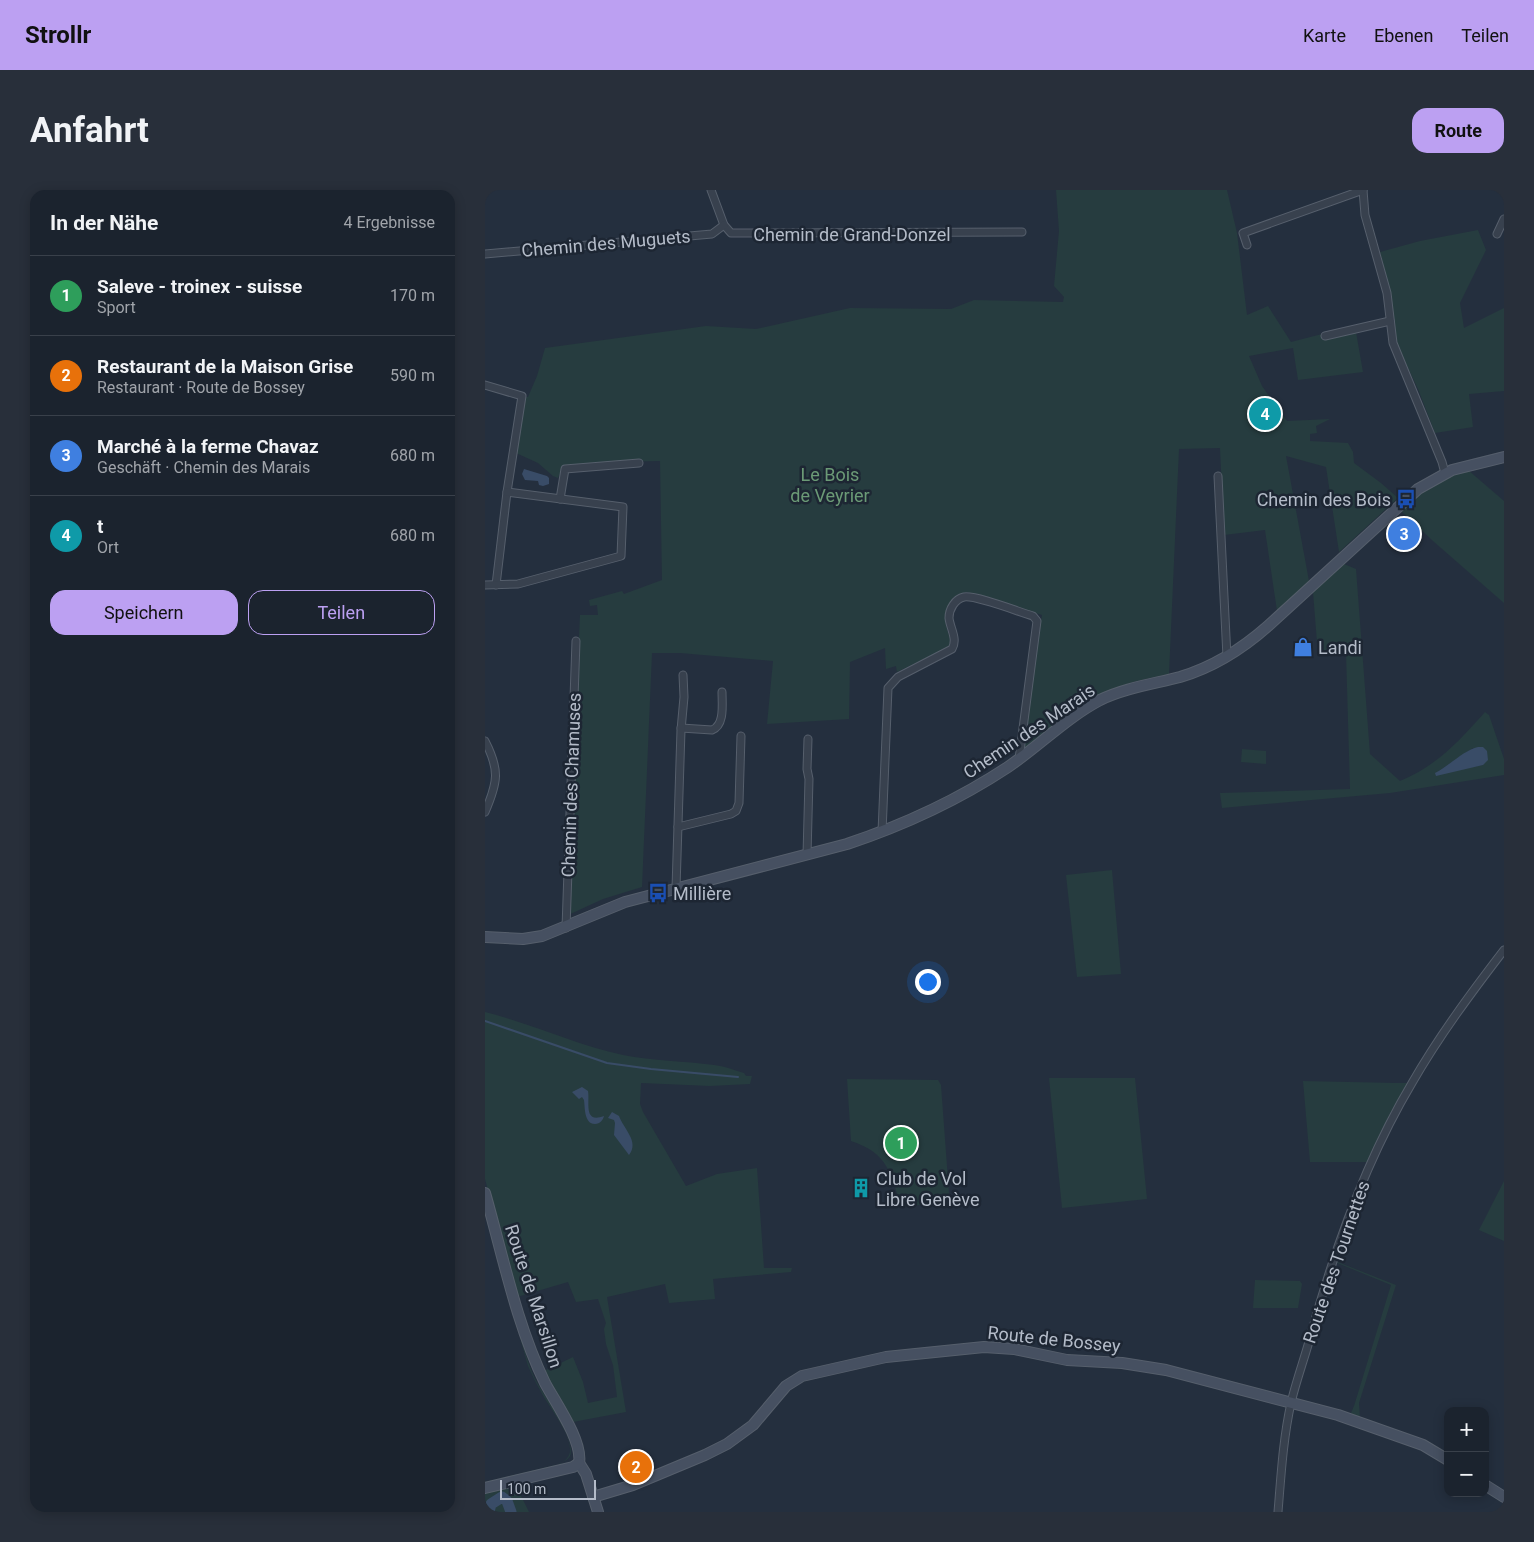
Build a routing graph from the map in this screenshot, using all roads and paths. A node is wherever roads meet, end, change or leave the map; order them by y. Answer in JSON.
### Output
{"nodes":[{"id":1,"x":711,"y":190,"type":"edge"},
{"id":2,"x":1363,"y":190,"type":"edge"},
{"id":3,"x":1504,"y":219,"type":"edge"},
{"id":4,"x":724,"y":225,"type":"junction"},
{"id":5,"x":1022,"y":232,"type":"dead end"},
{"id":6,"x":1497,"y":234,"type":"dead end"},
{"id":7,"x":1247,"y":245,"type":"dead end"},
{"id":8,"x":485,"y":254,"type":"edge"},
{"id":9,"x":1390,"y":322,"type":"junction"},
{"id":10,"x":1325,"y":336,"type":"dead end"},
{"id":11,"x":485,"y":385,"type":"edge"},
{"id":12,"x":1504,"y":457,"type":"edge"},
{"id":13,"x":639,"y":463,"type":"dead end"},
{"id":14,"x":1445,"y":473,"type":"junction"},
{"id":15,"x":1218,"y":476,"type":"dead end"},
{"id":16,"x":507,"y":492,"type":"junction"},
{"id":17,"x":560,"y":498,"type":"junction"},
{"id":18,"x":485,"y":585,"type":"edge"},
{"id":19,"x":496,"y":585,"type":"junction"},
{"id":20,"x":576,"y":642,"type":"dead end"},
{"id":21,"x":1227,"y":657,"type":"junction"},
{"id":22,"x":683,"y":675,"type":"dead end"},
{"id":23,"x":722,"y":692,"type":"dead end"},
{"id":24,"x":681,"y":728,"type":"junction"},
{"id":25,"x":741,"y":736,"type":"dead end"},
{"id":26,"x":808,"y":738,"type":"dead end"},
{"id":27,"x":485,"y":741,"type":"edge"},
{"id":28,"x":1019,"y":759,"type":"junction"},
{"id":29,"x":485,"y":812,"type":"edge"},
{"id":30,"x":678,"y":827,"type":"junction"},
{"id":31,"x":882,"y":832,"type":"junction"},
{"id":32,"x":807,"y":855,"type":"junction"},
{"id":33,"x":676,"y":888,"type":"junction"},
{"id":34,"x":565,"y":928,"type":"junction"},
{"id":35,"x":485,"y":937,"type":"edge"},
{"id":36,"x":1504,"y":950,"type":"edge"},
{"id":37,"x":485,"y":1193,"type":"edge"},
{"id":38,"x":1291,"y":1402,"type":"junction"},
{"id":39,"x":1444,"y":1458,"type":"edge"},
{"id":40,"x":579,"y":1463,"type":"junction"},
{"id":41,"x":485,"y":1488,"type":"edge"},
{"id":42,"x":1489,"y":1488,"type":"edge"},
{"id":43,"x":593,"y":1497,"type":"junction"},
{"id":44,"x":1504,"y":1497,"type":"edge"},
{"id":45,"x":598,"y":1512,"type":"edge"},
{"id":46,"x":1278,"y":1512,"type":"edge"}],
"edges":[{"from":1,"to":4,"type":"street"},
{"from":2,"to":7,"type":"street"},
{"from":2,"to":9,"type":"street"},
{"from":3,"to":6,"type":"street"},
{"from":4,"to":5,"type":"street","name":"Chemin de Grand-Donzel"},
{"from":4,"to":8,"type":"street","name":"Chemin des Muguets"},
{"from":9,"to":10,"type":"street"},
{"from":9,"to":14,"type":"street"},
{"from":11,"to":16,"type":"street"},
{"from":12,"to":14,"type":"street","name":"Chemin des Marais"},
{"from":13,"to":17,"type":"street"},
{"from":14,"to":21,"type":"street","name":"Chemin des Marais"},
{"from":15,"to":21,"type":"street"},
{"from":16,"to":17,"type":"street"},
{"from":16,"to":19,"type":"street"},
{"from":17,"to":19,"type":"street"},
{"from":18,"to":19,"type":"street"},
{"from":20,"to":34,"type":"street","name":"Chemin des Chamuses"},
{"from":21,"to":28,"type":"street","name":"Chemin des Marais"},
{"from":22,"to":24,"type":"street"},
{"from":23,"to":24,"type":"street"},
{"from":24,"to":30,"type":"street"},
{"from":25,"to":30,"type":"street"},
{"from":26,"to":32,"type":"street"},
{"from":27,"to":29,"type":"street"},
{"from":28,"to":31,"type":"street","name":"Chemin des Marais"},
{"from":28,"to":31,"type":"street"},
{"from":30,"to":33,"type":"street"},
{"from":31,"to":32,"type":"street","name":"Chemin des Marais"},
{"from":32,"to":33,"type":"street","name":"Chemin des Marais"},
{"from":33,"to":34,"type":"street","name":"Chemin des Marais"},
{"from":34,"to":35,"type":"street","name":"Chemin des Marais"},
{"from":36,"to":38,"type":"street","name":"Route des Tournettes"},
{"from":37,"to":40,"type":"street","name":"Route de Marsillon"},
{"from":38,"to":39,"type":"street","name":"Route de Bossey"},
{"from":38,"to":43,"type":"street","name":"Route de Bossey"},
{"from":38,"to":46,"type":"street","name":"Route des Tournettes"},
{"from":40,"to":41,"type":"street"},
{"from":40,"to":43,"type":"street","name":"Route de Marsillon"},
{"from":42,"to":44,"type":"street"},
{"from":43,"to":45,"type":"street","name":"Route de Marsillon"}]}
